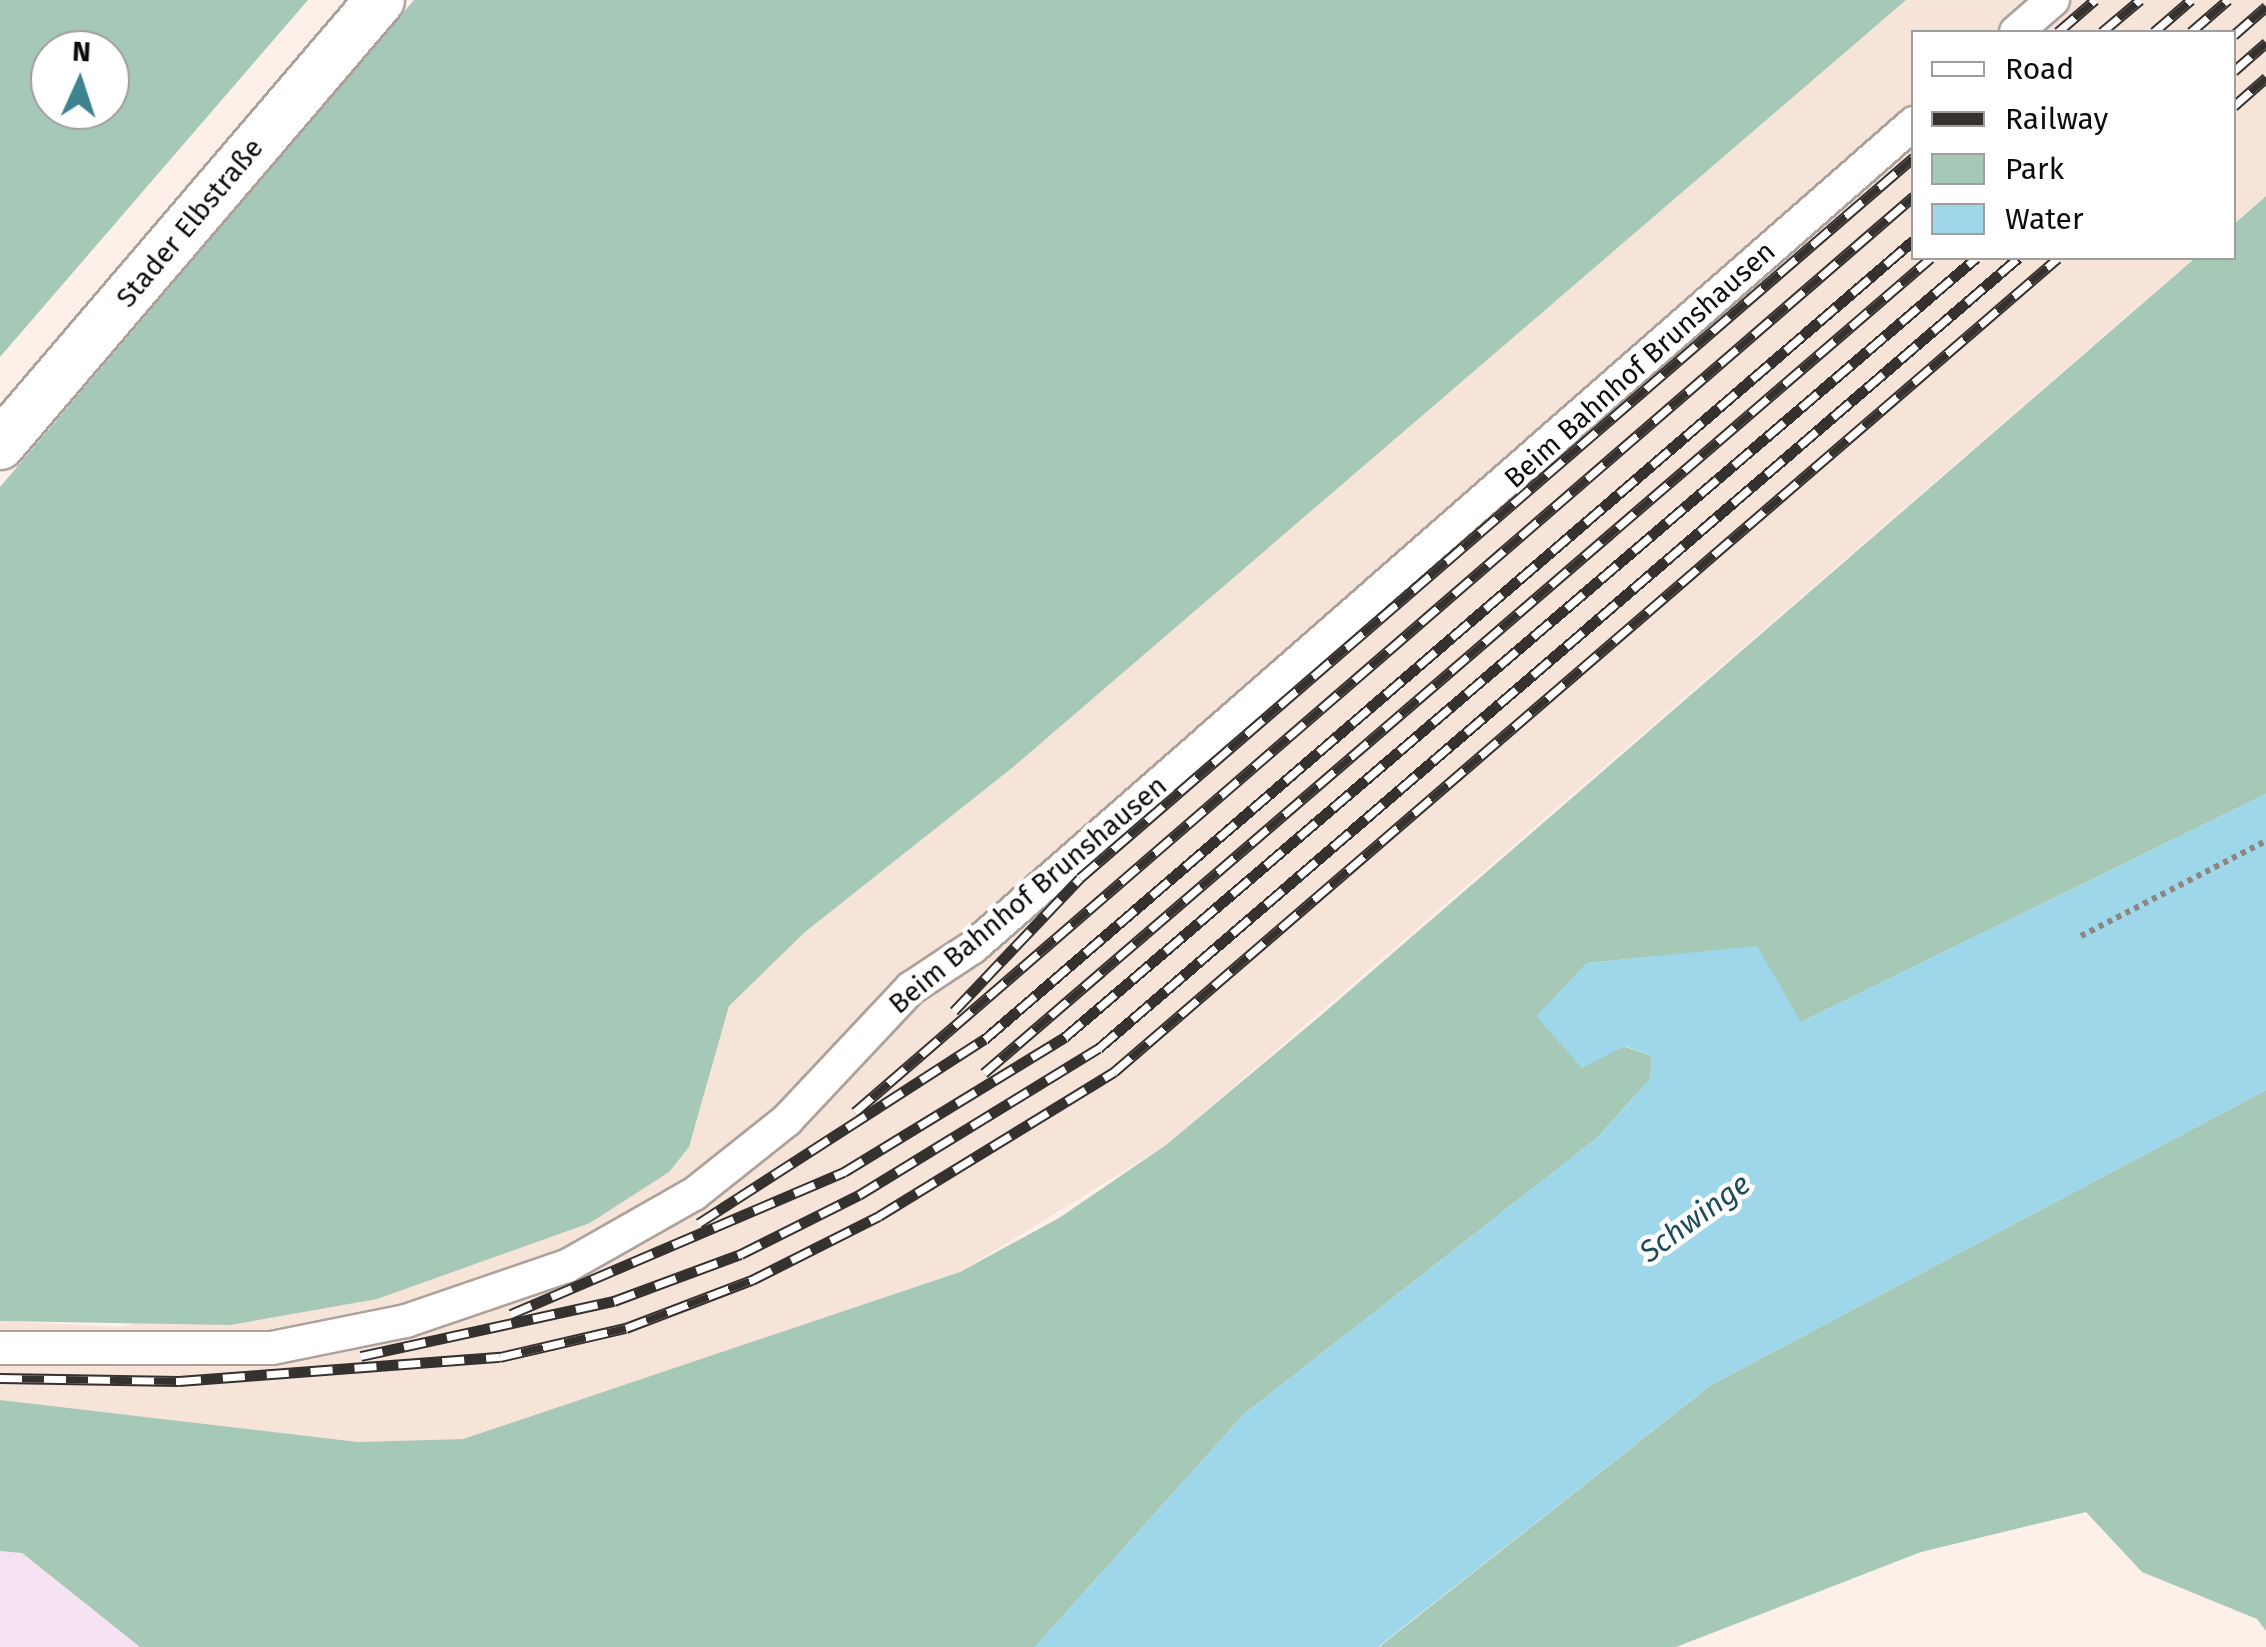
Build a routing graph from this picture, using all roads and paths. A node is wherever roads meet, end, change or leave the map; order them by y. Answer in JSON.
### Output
{"nodes":[{"id":1,"x":380,"y":0,"type":"edge"},
{"id":2,"x":2053,"y":0,"type":"edge"},
{"id":3,"x":2018,"y":30,"type":"edge"},
{"id":4,"x":1911,"y":127,"type":"edge"},
{"id":5,"x":0,"y":445,"type":"edge"},
{"id":6,"x":2266,"y":841,"type":"edge"},
{"id":7,"x":2082,"y":936,"type":"dead end"},
{"id":8,"x":0,"y":1348,"type":"edge"}],
"edges":[{"from":1,"to":5,"type":"street","name":"Stader Elbstraße"},
{"from":2,"to":3,"type":"street"},
{"from":4,"to":8,"type":"street","name":"Beim Bahnhof Brunshausen"},
{"from":6,"to":7,"type":"path"}]}
